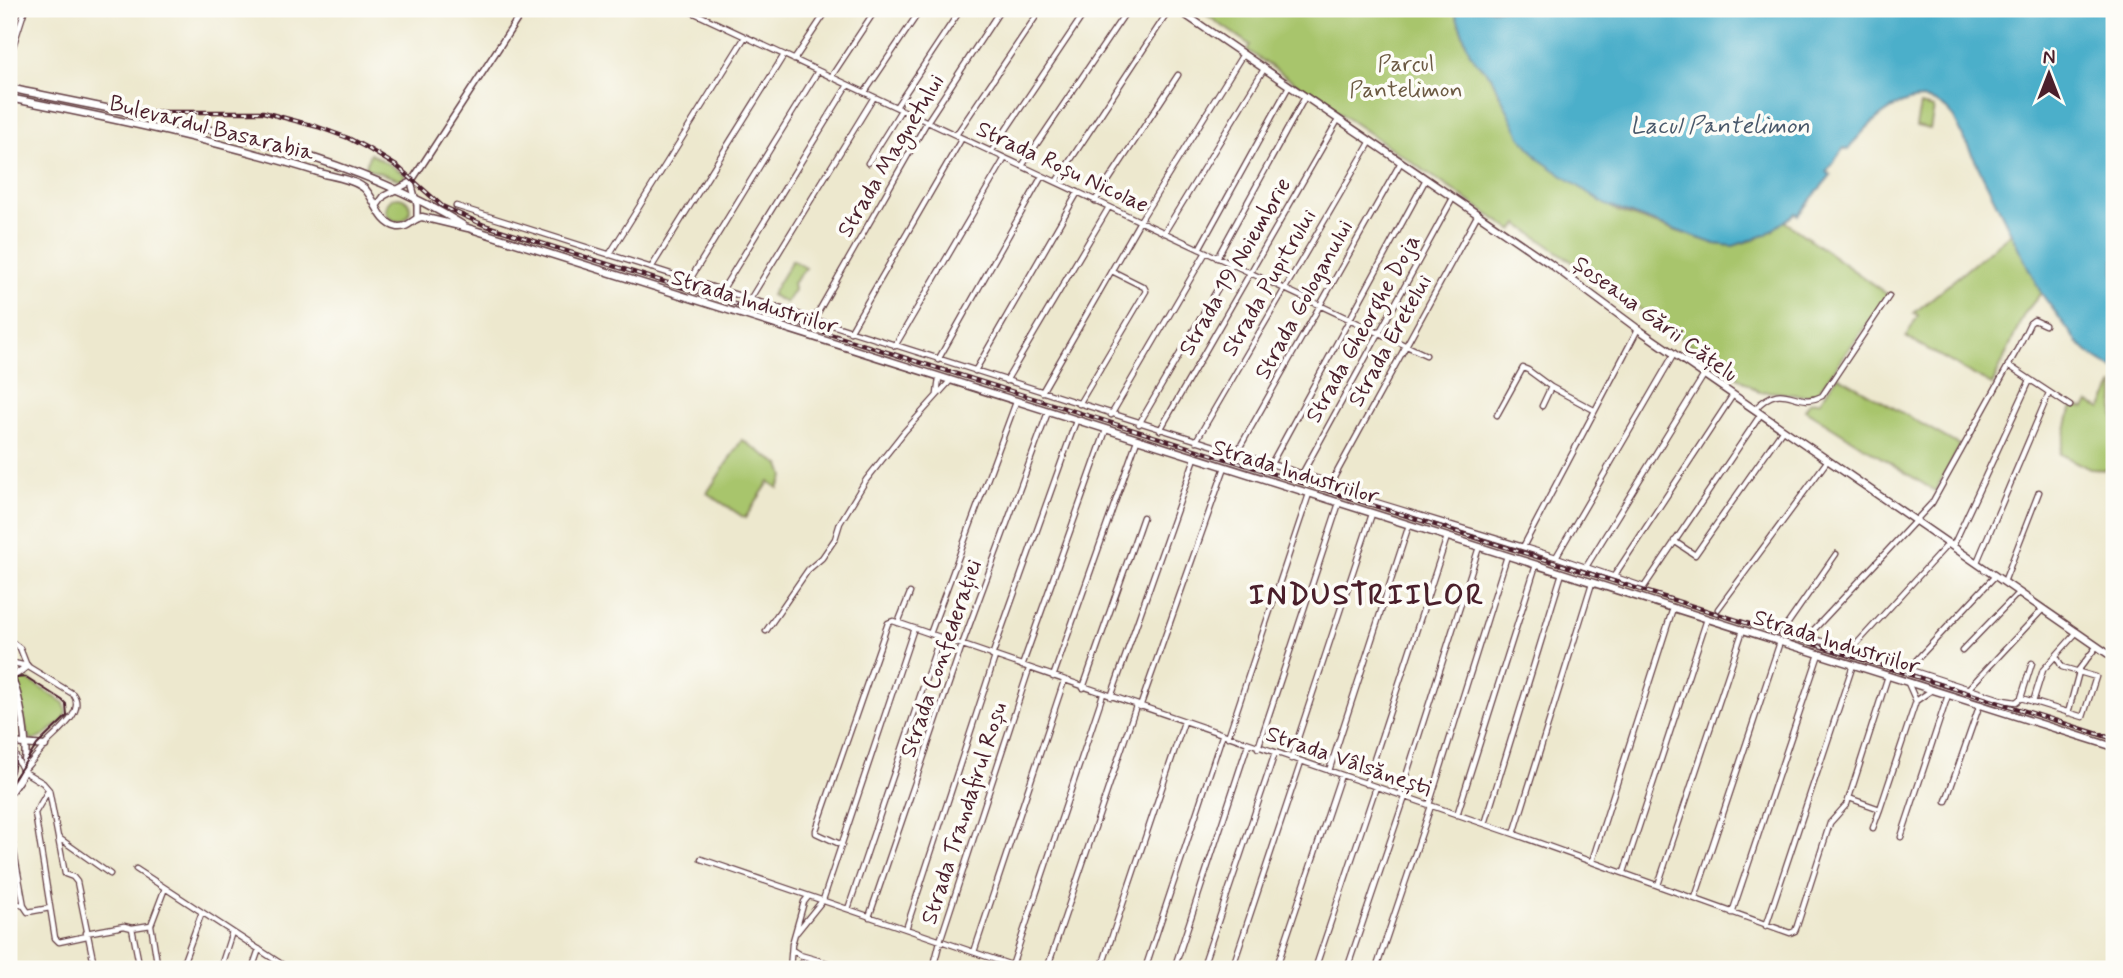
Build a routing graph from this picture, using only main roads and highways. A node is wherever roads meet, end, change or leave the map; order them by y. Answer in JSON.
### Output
{"nodes":[{"id":1,"x":1177,"y":9,"type":"edge"},
{"id":2,"x":9,"y":88,"type":"edge"},
{"id":3,"x":9,"y":97,"type":"edge"},
{"id":4,"x":397,"y":189,"type":"joint"},
{"id":5,"x":387,"y":222,"type":"joint"},
{"id":6,"x":468,"y":228,"type":"junction"},
{"id":7,"x":2114,"y":658,"type":"edge"},
{"id":8,"x":27,"y":666,"type":"road end"},
{"id":9,"x":10,"y":677,"type":"edge"},
{"id":10,"x":9,"y":720,"type":"edge"},
{"id":11,"x":25,"y":744,"type":"junction"},
{"id":12,"x":45,"y":746,"type":"road end"},
{"id":13,"x":13,"y":747,"type":"junction"},
{"id":14,"x":2114,"y":747,"type":"edge"},
{"id":15,"x":9,"y":773,"type":"edge"},
{"id":16,"x":9,"y":794,"type":"edge"}],
"edges":[{"from":1,"to":7,"type":"main road","name":"Șoseaua Gării Cățelu"},
{"from":2,"to":4,"type":"main road","name":"Bulevardul Basarabia"},
{"from":3,"to":5,"type":"main road","name":"Bulevardul Basarabia"},
{"from":4,"to":6,"type":"main road","name":"Strada Industriilor"},
{"from":5,"to":6,"type":"main road","name":"Strada Industriilor"},
{"from":6,"to":14,"type":"main road","name":"Strada Industriilor"},
{"from":8,"to":9,"type":"main road"},
{"from":9,"to":11,"type":"main road"},
{"from":10,"to":13,"type":"main road"},
{"from":11,"to":12,"type":"main road"},
{"from":11,"to":13,"type":"main road"},
{"from":11,"to":16,"type":"main road"},
{"from":13,"to":15,"type":"main road"}]}
